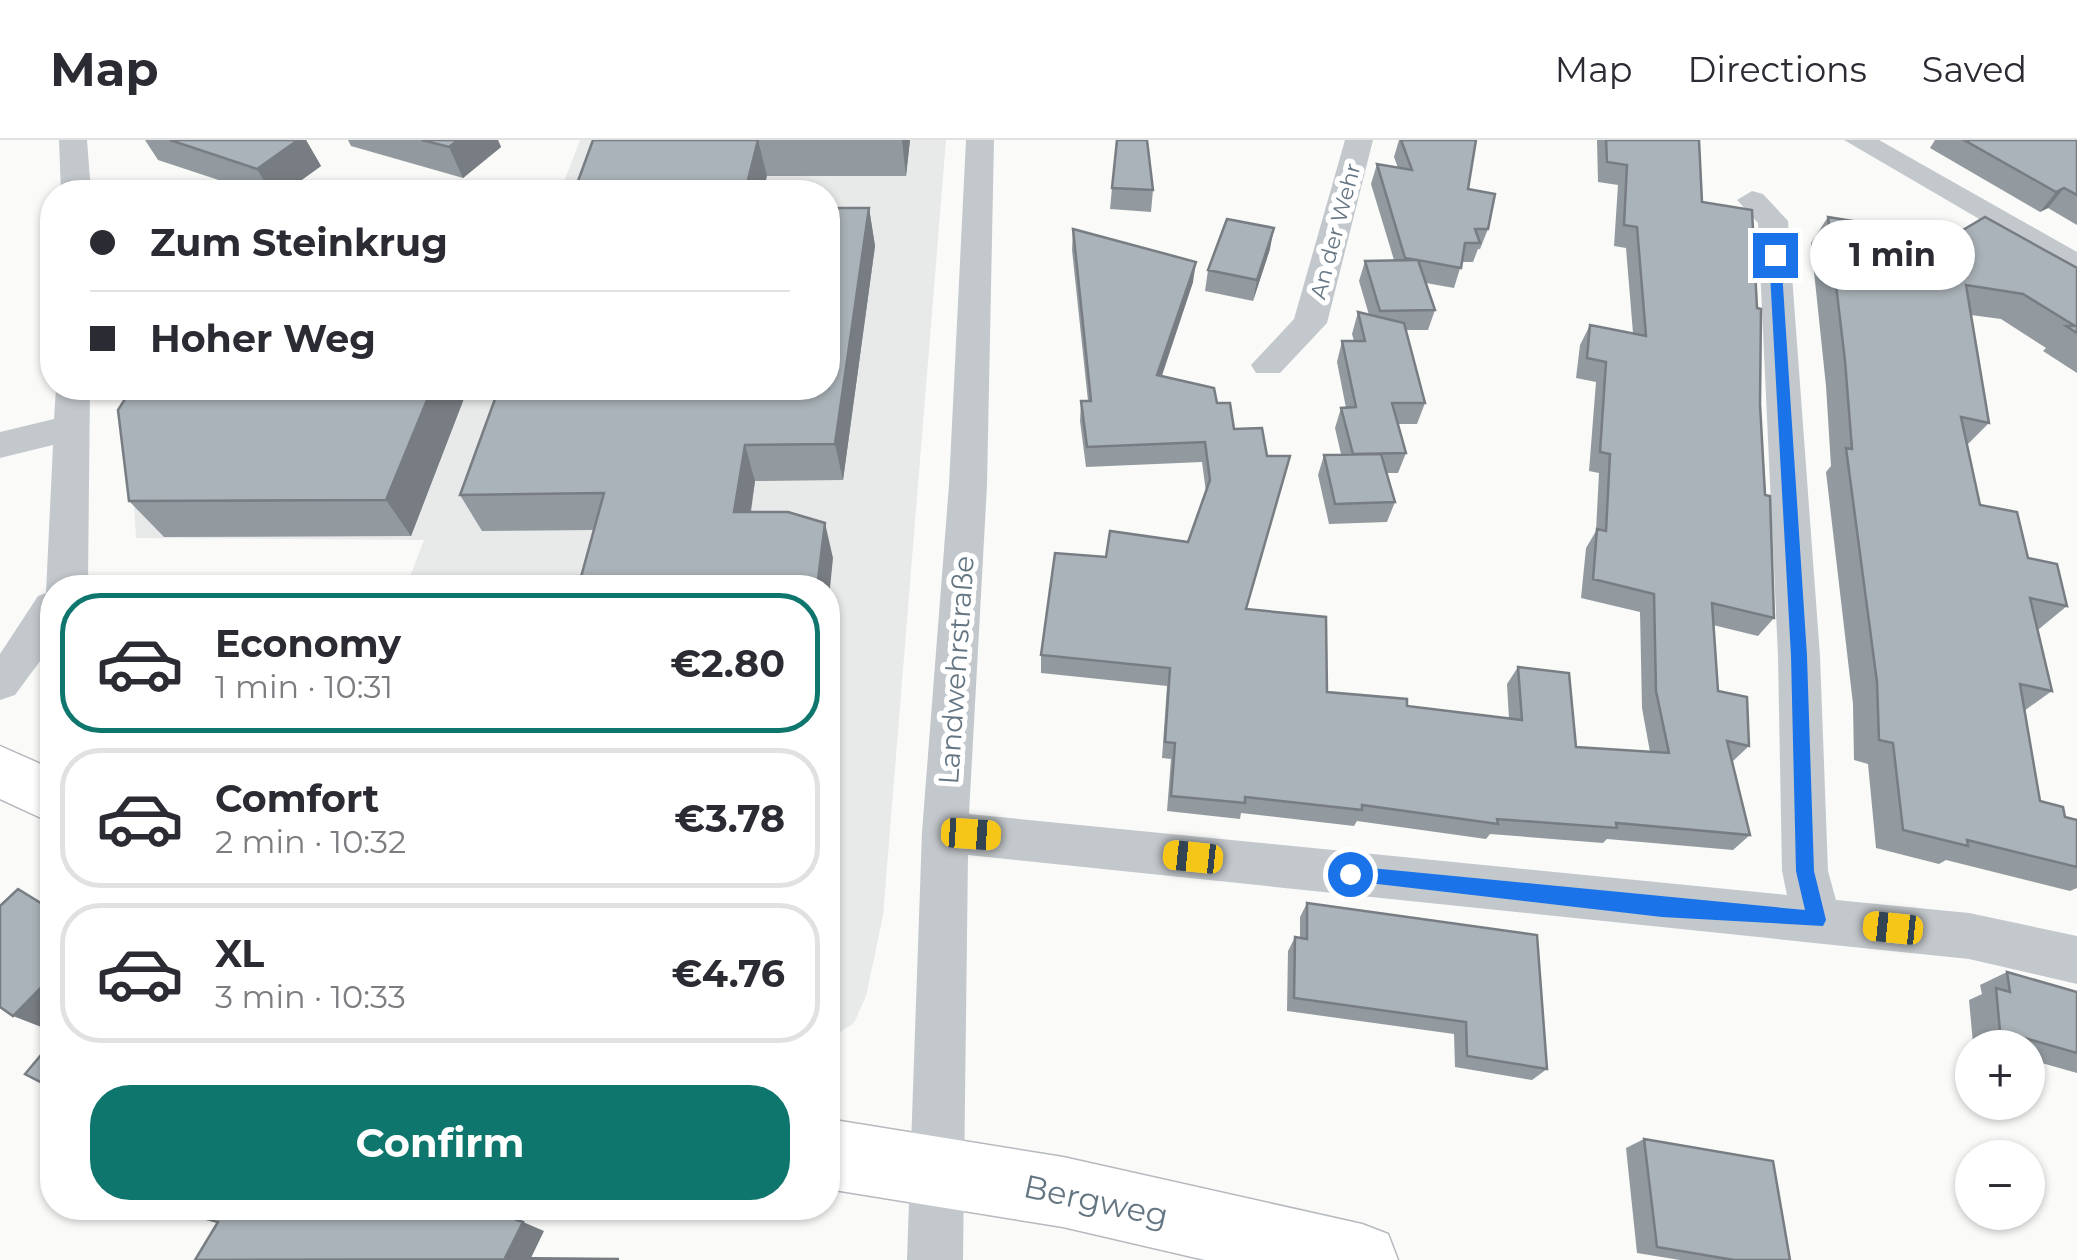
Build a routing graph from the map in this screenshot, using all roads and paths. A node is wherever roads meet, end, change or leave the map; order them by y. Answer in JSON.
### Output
{"nodes":[{"id":1,"x":73,"y":140,"type":"edge"},
{"id":2,"x":980,"y":140,"type":"edge"},
{"id":3,"x":1359,"y":140,"type":"edge"},
{"id":4,"x":1858,"y":140,"type":"edge"},
{"id":5,"x":75,"y":180,"type":"edge"},
{"id":6,"x":1752,"y":200,"type":"dead end"},
{"id":7,"x":2077,"y":266,"type":"edge"},
{"id":8,"x":1268,"y":365,"type":"dead end"},
{"id":9,"x":72,"y":400,"type":"edge"},
{"id":10,"x":71,"y":428,"type":"junction"},
{"id":11,"x":0,"y":445,"type":"edge"},
{"id":12,"x":68,"y":575,"type":"edge"},
{"id":13,"x":40,"y":629,"type":"edge"},
{"id":14,"x":0,"y":682,"type":"edge"},
{"id":15,"x":0,"y":771,"type":"edge"},
{"id":16,"x":40,"y":791,"type":"edge"},
{"id":17,"x":945,"y":832,"type":"junction"},
{"id":18,"x":1817,"y":920,"type":"junction"},
{"id":19,"x":2077,"y":960,"type":"edge"},
{"id":20,"x":840,"y":1156,"type":"edge"},
{"id":21,"x":938,"y":1170,"type":"junction"},
{"id":22,"x":936,"y":1260,"type":"edge"},
{"id":23,"x":1362,"y":1260,"type":"edge"}],
"edges":[{"from":1,"to":5,"type":"street"},
{"from":2,"to":17,"type":"street","name":"Landwehrstraße"},
{"from":3,"to":8,"type":"street","name":"An der Wehr"},
{"from":4,"to":7,"type":"street"},
{"from":6,"to":18,"type":"street"},
{"from":9,"to":10,"type":"street"},
{"from":10,"to":11,"type":"street"},
{"from":10,"to":12,"type":"street"},
{"from":13,"to":14,"type":"street"},
{"from":15,"to":16,"type":"main road"},
{"from":17,"to":18,"type":"street"},
{"from":17,"to":21,"type":"street","name":"Landwehrstraße"},
{"from":18,"to":19,"type":"street"},
{"from":20,"to":21,"type":"main road","name":"Bergweg"},
{"from":21,"to":22,"type":"street","name":"Landwehrstraße"},
{"from":21,"to":23,"type":"main road","name":"Bergweg"}]}
